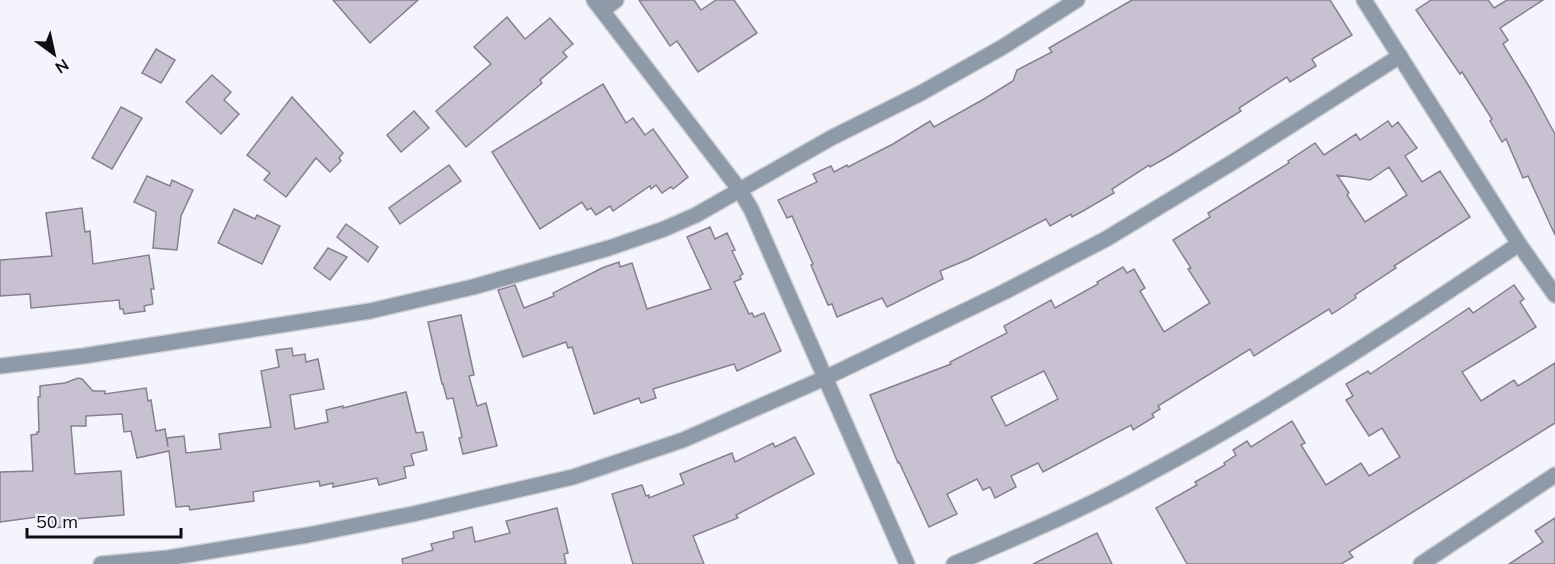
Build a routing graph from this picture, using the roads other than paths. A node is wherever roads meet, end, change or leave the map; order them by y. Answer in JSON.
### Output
{"nodes":[{"id":1,"x":616,"y":0,"type":"edge"},
{"id":2,"x":1077,"y":0,"type":"edge"},
{"id":3,"x":1364,"y":0,"type":"edge"},
{"id":4,"x":598,"y":5,"type":"edge"},
{"id":5,"x":1400,"y":56,"type":"junction"},
{"id":6,"x":739,"y":189,"type":"junction"},
{"id":7,"x":1519,"y":244,"type":"junction"},
{"id":8,"x":1555,"y":295,"type":"edge"},
{"id":9,"x":0,"y":366,"type":"edge"},
{"id":10,"x":825,"y":378,"type":"junction"},
{"id":11,"x":1555,"y":475,"type":"edge"},
{"id":12,"x":101,"y":564,"type":"edge"},
{"id":13,"x":907,"y":564,"type":"edge"},
{"id":14,"x":954,"y":564,"type":"edge"},
{"id":15,"x":1420,"y":564,"type":"edge"}],
"edges":[{"from":1,"to":4,"type":"street"},
{"from":2,"to":6,"type":"street"},
{"from":3,"to":5,"type":"street"},
{"from":4,"to":6,"type":"street"},
{"from":5,"to":7,"type":"street"},
{"from":5,"to":10,"type":"street"},
{"from":6,"to":9,"type":"street"},
{"from":6,"to":10,"type":"street"},
{"from":7,"to":8,"type":"street"},
{"from":7,"to":14,"type":"street"},
{"from":10,"to":12,"type":"street"},
{"from":10,"to":13,"type":"street"},
{"from":11,"to":15,"type":"street"}]}
